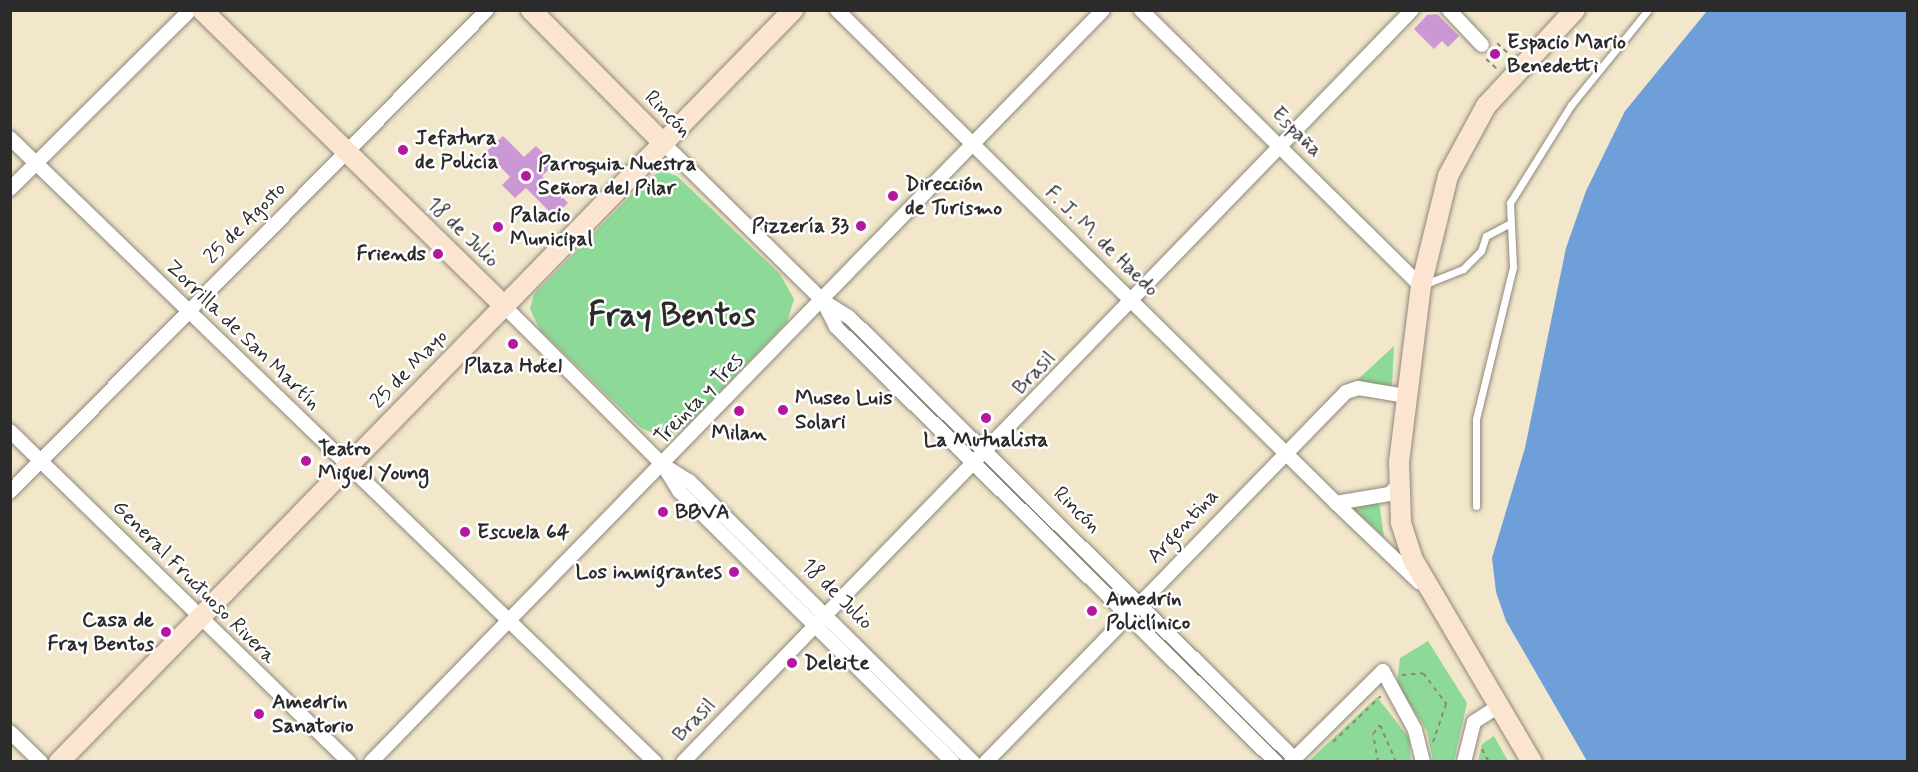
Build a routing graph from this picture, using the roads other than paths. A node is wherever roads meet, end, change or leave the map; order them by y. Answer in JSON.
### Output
{"nodes":[{"id":1,"x":190,"y":10,"type":"edge"},
{"id":2,"x":202,"y":10,"type":"edge"},
{"id":3,"x":487,"y":10,"type":"edge"},
{"id":4,"x":531,"y":10,"type":"edge"},
{"id":5,"x":793,"y":10,"type":"edge"},
{"id":6,"x":837,"y":10,"type":"edge"},
{"id":7,"x":1103,"y":10,"type":"edge"},
{"id":8,"x":1142,"y":10,"type":"edge"},
{"id":9,"x":1412,"y":10,"type":"edge"},
{"id":10,"x":1449,"y":10,"type":"edge"},
{"id":11,"x":1575,"y":10,"type":"edge"},
{"id":12,"x":1648,"y":10,"type":"edge"},
{"id":13,"x":1486,"y":41,"type":"road end"},
{"id":14,"x":10,"y":138,"type":"edge"},
{"id":15,"x":662,"y":142,"type":"junction"},
{"id":16,"x":972,"y":144,"type":"junction"},
{"id":17,"x":1282,"y":147,"type":"junction"},
{"id":18,"x":345,"y":152,"type":"junction"},
{"id":19,"x":36,"y":163,"type":"junction"},
{"id":20,"x":10,"y":189,"type":"edge"},
{"id":21,"x":1510,"y":224,"type":"junction"},
{"id":22,"x":1421,"y":286,"type":"junction"},
{"id":23,"x":1132,"y":300,"type":"junction"},
{"id":24,"x":823,"y":301,"type":"junction"},
{"id":25,"x":504,"y":306,"type":"junction"},
{"id":26,"x":188,"y":310,"type":"junction"},
{"id":27,"x":1406,"y":396,"type":"junction"},
{"id":28,"x":10,"y":431,"type":"edge"},
{"id":29,"x":1283,"y":452,"type":"junction"},
{"id":30,"x":985,"y":454,"type":"junction"},
{"id":31,"x":42,"y":460,"type":"junction"},
{"id":32,"x":663,"y":465,"type":"junction"},
{"id":33,"x":975,"y":465,"type":"junction"},
{"id":34,"x":349,"y":466,"type":"junction"},
{"id":35,"x":1398,"y":486,"type":"junction"},
{"id":36,"x":10,"y":492,"type":"edge"},
{"id":37,"x":1336,"y":503,"type":"junction"},
{"id":38,"x":1476,"y":506,"type":"dead end"},
{"id":39,"x":1138,"y":604,"type":"junction"},
{"id":40,"x":1444,"y":610,"type":"junction"},
{"id":41,"x":825,"y":616,"type":"junction"},
{"id":42,"x":1127,"y":616,"type":"junction"},
{"id":43,"x":200,"y":618,"type":"junction"},
{"id":44,"x":508,"y":622,"type":"junction"},
{"id":45,"x":815,"y":627,"type":"junction"},
{"id":46,"x":1500,"y":705,"type":"junction"},
{"id":47,"x":10,"y":732,"type":"edge"},
{"id":48,"x":1422,"y":756,"type":"edge"},
{"id":49,"x":1293,"y":760,"type":"edge"},
{"id":50,"x":41,"y":762,"type":"edge"},
{"id":51,"x":59,"y":762,"type":"edge"},
{"id":52,"x":349,"y":762,"type":"edge"},
{"id":53,"x":371,"y":762,"type":"edge"},
{"id":54,"x":655,"y":762,"type":"edge"},
{"id":55,"x":683,"y":762,"type":"edge"},
{"id":56,"x":953,"y":762,"type":"edge"},
{"id":57,"x":973,"y":762,"type":"edge"},
{"id":58,"x":986,"y":762,"type":"edge"},
{"id":59,"x":1276,"y":762,"type":"edge"},
{"id":60,"x":1464,"y":762,"type":"edge"},
{"id":61,"x":1532,"y":762,"type":"edge"}],
"edges":[{"from":1,"to":19,"type":"street"},
{"from":2,"to":18,"type":"street","name":"18 de Julio"},
{"from":3,"to":18,"type":"street","name":"25 de Agosto"},
{"from":4,"to":15,"type":"street","name":"Rincón"},
{"from":5,"to":15,"type":"street","name":"25 de Mayo"},
{"from":6,"to":16,"type":"street","name":"F. J. M. de Haedo"},
{"from":7,"to":16,"type":"street","name":"Treinta y Tres"},
{"from":8,"to":17,"type":"street","name":"España"},
{"from":9,"to":17,"type":"street","name":"Brasil"},
{"from":10,"to":13,"type":"street"},
{"from":11,"to":22,"type":"street"},
{"from":12,"to":21,"type":"lane"},
{"from":14,"to":19,"type":"street","name":"Zorrilla de San Martín"},
{"from":15,"to":24,"type":"street","name":"Rincón"},
{"from":15,"to":25,"type":"street","name":"25 de Mayo"},
{"from":16,"to":23,"type":"street","name":"F. J. M. de Haedo"},
{"from":16,"to":24,"type":"street","name":"Treinta y Tres"},
{"from":17,"to":22,"type":"street","name":"España"},
{"from":17,"to":23,"type":"street","name":"Brasil"},
{"from":18,"to":25,"type":"street","name":"18 de Julio"},
{"from":18,"to":26,"type":"street","name":"25 de Agosto"},
{"from":19,"to":20,"type":"street"},
{"from":19,"to":26,"type":"street","name":"Zorrilla de San Martín"},
{"from":21,"to":22,"type":"lane"},
{"from":21,"to":38,"type":"lane"},
{"from":22,"to":27,"type":"street"},
{"from":23,"to":29,"type":"street","name":"F. J. M. de Haedo"},
{"from":23,"to":30,"type":"street","name":"Brasil"},
{"from":24,"to":30,"type":"street","name":"Rincón"},
{"from":24,"to":32,"type":"street","name":"Treinta y Tres"},
{"from":24,"to":33,"type":"street","name":"Rincón"},
{"from":25,"to":32,"type":"street","name":"18 de Julio"},
{"from":25,"to":34,"type":"street","name":"25 de Mayo"},
{"from":26,"to":31,"type":"street","name":"25 de Agosto"},
{"from":26,"to":34,"type":"street","name":"Zorrilla de San Martín"},
{"from":27,"to":29,"type":"street","name":"Argentina"},
{"from":27,"to":35,"type":"street"},
{"from":28,"to":31,"type":"street","name":"General Fructuoso Rivera"},
{"from":29,"to":37,"type":"street","name":"F. J. M. de Haedo"},
{"from":29,"to":39,"type":"street","name":"Argentina"},
{"from":30,"to":33,"type":"street","name":"Brasil"},
{"from":30,"to":39,"type":"street","name":"Rincón"},
{"from":31,"to":36,"type":"street","name":"25 de Agosto"},
{"from":31,"to":43,"type":"street","name":"General Fructuoso Rivera"},
{"from":32,"to":41,"type":"street","name":"18 de Julio"},
{"from":32,"to":44,"type":"street","name":"Treinta y Tres"},
{"from":32,"to":45,"type":"street","name":"18 de Julio"},
{"from":33,"to":41,"type":"street","name":"Brasil"},
{"from":33,"to":42,"type":"street","name":"Rincón"},
{"from":34,"to":43,"type":"street","name":"25 de Mayo"},
{"from":34,"to":44,"type":"street","name":"Zorrilla de San Martín"},
{"from":35,"to":37,"type":"street"},
{"from":35,"to":40,"type":"street"},
{"from":37,"to":40,"type":"street","name":"F. J. M. de Haedo"},
{"from":39,"to":42,"type":"street","name":"Argentina"},
{"from":39,"to":49,"type":"street","name":"Rincón"},
{"from":40,"to":46,"type":"street"},
{"from":41,"to":45,"type":"street","name":"Brasil"},
{"from":41,"to":57,"type":"street","name":"18 de Julio"},
{"from":42,"to":58,"type":"street","name":"Argentina"},
{"from":42,"to":59,"type":"street","name":"Rincón"},
{"from":43,"to":51,"type":"street","name":"25 de Mayo"},
{"from":43,"to":52,"type":"street","name":"General Fructuoso Rivera"},
{"from":44,"to":53,"type":"street","name":"Treinta y Tres"},
{"from":44,"to":54,"type":"street","name":"Zorrilla de San Martín"},
{"from":45,"to":55,"type":"street","name":"Brasil"},
{"from":45,"to":56,"type":"street","name":"18 de Julio"},
{"from":46,"to":60,"type":"street"},
{"from":46,"to":61,"type":"street"},
{"from":47,"to":50,"type":"street"},
{"from":48,"to":49,"type":"street"}]}
